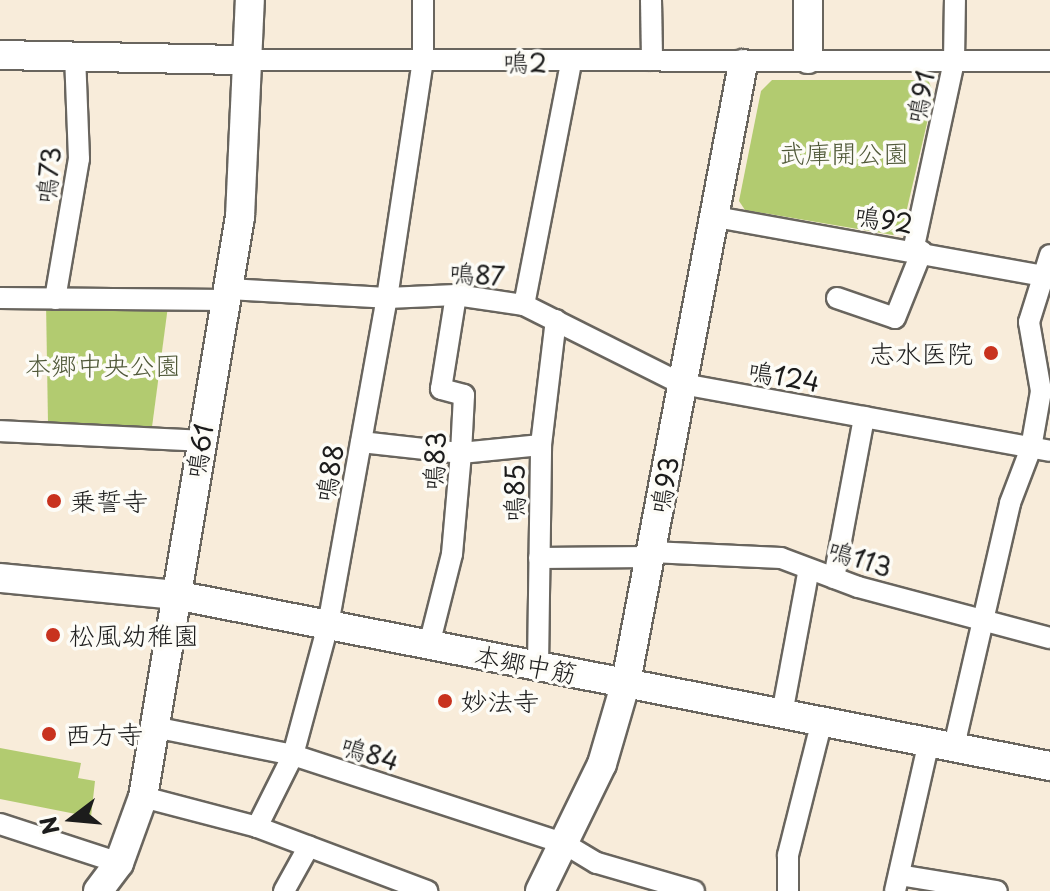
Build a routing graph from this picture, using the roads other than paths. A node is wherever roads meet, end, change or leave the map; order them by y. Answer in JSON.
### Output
{"nodes":[{"id":1,"x":250,"y":0,"type":"edge"},
{"id":2,"x":423,"y":0,"type":"edge"},
{"id":3,"x":651,"y":0,"type":"edge"},
{"id":4,"x":808,"y":0,"type":"edge"},
{"id":5,"x":955,"y":0,"type":"edge"},
{"id":6,"x":0,"y":55,"type":"edge"},
{"id":7,"x":75,"y":56,"type":"junction"},
{"id":8,"x":423,"y":59,"type":"junction"},
{"id":9,"x":808,"y":59,"type":"junction"},
{"id":10,"x":249,"y":60,"type":"junction"},
{"id":11,"x":652,"y":60,"type":"junction"},
{"id":12,"x":954,"y":61,"type":"junction"},
{"id":13,"x":1050,"y":61,"type":"edge"},
{"id":14,"x":571,"y":64,"type":"junction"},
{"id":15,"x":743,"y":64,"type":"junction"},
{"id":16,"x":716,"y":217,"type":"junction"},
{"id":17,"x":917,"y":251,"type":"junction"},
{"id":18,"x":1050,"y":255,"type":"edge"},
{"id":19,"x":1043,"y":276,"type":"junction"},
{"id":20,"x":227,"y":295,"type":"junction"},
{"id":21,"x":456,"y":295,"type":"junction"},
{"id":22,"x":0,"y":298,"type":"edge"},
{"id":23,"x":387,"y":298,"type":"junction"},
{"id":24,"x":837,"y":298,"type":"dead end"},
{"id":25,"x":55,"y":299,"type":"junction"},
{"id":26,"x":524,"y":305,"type":"junction"},
{"id":27,"x":556,"y":320,"type":"junction"},
{"id":28,"x":682,"y":384,"type":"junction"},
{"id":29,"x":864,"y":417,"type":"junction"},
{"id":30,"x":0,"y":431,"type":"edge"},
{"id":31,"x":201,"y":441,"type":"junction"},
{"id":32,"x":361,"y":442,"type":"junction"},
{"id":33,"x":541,"y":445,"type":"junction"},
{"id":34,"x":1041,"y":449,"type":"edge"},
{"id":35,"x":461,"y":453,"type":"junction"},
{"id":36,"x":650,"y":555,"type":"junction"},
{"id":37,"x":539,"y":558,"type":"junction"},
{"id":38,"x":809,"y":569,"type":"junction"},
{"id":39,"x":0,"y":578,"type":"edge"},
{"id":40,"x":834,"y":578,"type":"junction"},
{"id":41,"x":175,"y":595,"type":"junction"},
{"id":42,"x":981,"y":618,"type":"junction"},
{"id":43,"x":328,"y":625,"type":"junction"},
{"id":44,"x":1050,"y":638,"type":"edge"},
{"id":45,"x":429,"y":645,"type":"junction"},
{"id":46,"x":538,"y":667,"type":"junction"},
{"id":47,"x":626,"y":682,"type":"junction"},
{"id":48,"x":782,"y":714,"type":"junction"},
{"id":49,"x":822,"y":721,"type":"junction"},
{"id":50,"x":154,"y":727,"type":"junction"},
{"id":51,"x":941,"y":744,"type":"junction"},
{"id":52,"x":293,"y":755,"type":"junction"},
{"id":53,"x":1050,"y":766,"type":"edge"},
{"id":54,"x":143,"y":797,"type":"junction"},
{"id":55,"x":0,"y":824,"type":"edge"},
{"id":56,"x":257,"y":827,"type":"junction"},
{"id":57,"x":565,"y":844,"type":"junction"},
{"id":58,"x":309,"y":846,"type":"junction"},
{"id":59,"x":119,"y":863,"type":"junction"},
{"id":60,"x":897,"y":883,"type":"edge"},
{"id":61,"x":98,"y":891,"type":"edge"},
{"id":62,"x":284,"y":891,"type":"edge"},
{"id":63,"x":427,"y":891,"type":"edge"},
{"id":64,"x":540,"y":891,"type":"edge"},
{"id":65,"x":694,"y":891,"type":"edge"},
{"id":66,"x":788,"y":891,"type":"edge"},
{"id":67,"x":997,"y":891,"type":"edge"}],
"edges":[{"from":1,"to":10,"type":"street","name":"鳴61"},
{"from":2,"to":8,"type":"street","name":"鳴88"},
{"from":3,"to":11,"type":"street"},
{"from":4,"to":9,"type":"street"},
{"from":5,"to":12,"type":"street","name":"鳴91"},
{"from":6,"to":7,"type":"street","name":"鳴2"},
{"from":7,"to":10,"type":"street","name":"鳴2"},
{"from":7,"to":25,"type":"street","name":"鳴73"},
{"from":8,"to":10,"type":"street","name":"鳴2"},
{"from":8,"to":14,"type":"street","name":"鳴2"},
{"from":8,"to":23,"type":"street","name":"鳴88"},
{"from":9,"to":12,"type":"street","name":"鳴2"},
{"from":9,"to":15,"type":"street","name":"鳴2"},
{"from":10,"to":20,"type":"street","name":"鳴61"},
{"from":11,"to":14,"type":"street","name":"鳴2"},
{"from":11,"to":15,"type":"street","name":"鳴2"},
{"from":12,"to":13,"type":"street","name":"鳴2"},
{"from":12,"to":17,"type":"street","name":"鳴91"},
{"from":14,"to":26,"type":"street","name":"鳴87"},
{"from":15,"to":16,"type":"street","name":"鳴93"},
{"from":16,"to":17,"type":"street","name":"鳴92"},
{"from":16,"to":28,"type":"street","name":"鳴93"},
{"from":17,"to":19,"type":"street","name":"鳴92"},
{"from":17,"to":24,"type":"street","name":"鳴91"},
{"from":18,"to":19,"type":"street"},
{"from":19,"to":34,"type":"street"},
{"from":20,"to":23,"type":"street","name":"鳴87"},
{"from":20,"to":25,"type":"street","name":"鳴87"},
{"from":20,"to":31,"type":"street","name":"鳴61"},
{"from":21,"to":23,"type":"street","name":"鳴87"},
{"from":21,"to":26,"type":"street","name":"鳴87"},
{"from":21,"to":35,"type":"street","name":"鳴83"},
{"from":22,"to":25,"type":"street","name":"鳴87"},
{"from":23,"to":32,"type":"street","name":"鳴88"},
{"from":26,"to":27,"type":"street","name":"鳴124"},
{"from":27,"to":28,"type":"street","name":"鳴124"},
{"from":27,"to":33,"type":"street","name":"鳴85"},
{"from":28,"to":29,"type":"street","name":"鳴124"},
{"from":28,"to":36,"type":"street","name":"鳴93"},
{"from":29,"to":34,"type":"street","name":"鳴124"},
{"from":29,"to":40,"type":"street"},
{"from":30,"to":31,"type":"street"},
{"from":31,"to":41,"type":"street","name":"鳴61"},
{"from":32,"to":35,"type":"street"},
{"from":32,"to":43,"type":"street","name":"鳴88"},
{"from":33,"to":35,"type":"street"},
{"from":33,"to":37,"type":"street","name":"鳴85"},
{"from":34,"to":42,"type":"street"},
{"from":35,"to":45,"type":"street","name":"鳴83"},
{"from":36,"to":37,"type":"street","name":"鳴113"},
{"from":36,"to":38,"type":"street","name":"鳴113"},
{"from":36,"to":47,"type":"street","name":"鳴93"},
{"from":37,"to":46,"type":"street","name":"鳴85"},
{"from":38,"to":40,"type":"street","name":"鳴113"},
{"from":38,"to":48,"type":"street"},
{"from":39,"to":41,"type":"street","name":"本郷中筋"},
{"from":40,"to":42,"type":"street","name":"鳴113"},
{"from":41,"to":43,"type":"street","name":"本郷中筋"},
{"from":41,"to":50,"type":"street","name":"鳴61"},
{"from":42,"to":44,"type":"street","name":"鳴113"},
{"from":42,"to":51,"type":"street"},
{"from":43,"to":45,"type":"street","name":"本郷中筋"},
{"from":43,"to":52,"type":"street","name":"鳴88"},
{"from":45,"to":46,"type":"street","name":"本郷中筋"},
{"from":46,"to":47,"type":"street","name":"本郷中筋"},
{"from":47,"to":48,"type":"street","name":"本郷中筋"},
{"from":47,"to":57,"type":"street","name":"鳴93"},
{"from":48,"to":49,"type":"street","name":"本郷中筋"},
{"from":49,"to":51,"type":"street","name":"本郷中筋"},
{"from":49,"to":66,"type":"street"},
{"from":50,"to":52,"type":"street","name":"鳴84"},
{"from":50,"to":54,"type":"street","name":"鳴61"},
{"from":51,"to":53,"type":"street","name":"本郷中筋"},
{"from":51,"to":60,"type":"street"},
{"from":52,"to":56,"type":"street","name":"鳴88"},
{"from":52,"to":57,"type":"street","name":"鳴84"},
{"from":54,"to":56,"type":"street"},
{"from":54,"to":59,"type":"street","name":"鳴61"},
{"from":55,"to":59,"type":"street"},
{"from":56,"to":58,"type":"street"},
{"from":57,"to":64,"type":"street","name":"鳴93"},
{"from":57,"to":65,"type":"street","name":"鳴84"},
{"from":58,"to":62,"type":"street"},
{"from":58,"to":63,"type":"street"},
{"from":59,"to":61,"type":"street","name":"鳴61"},
{"from":60,"to":67,"type":"street"}]}
